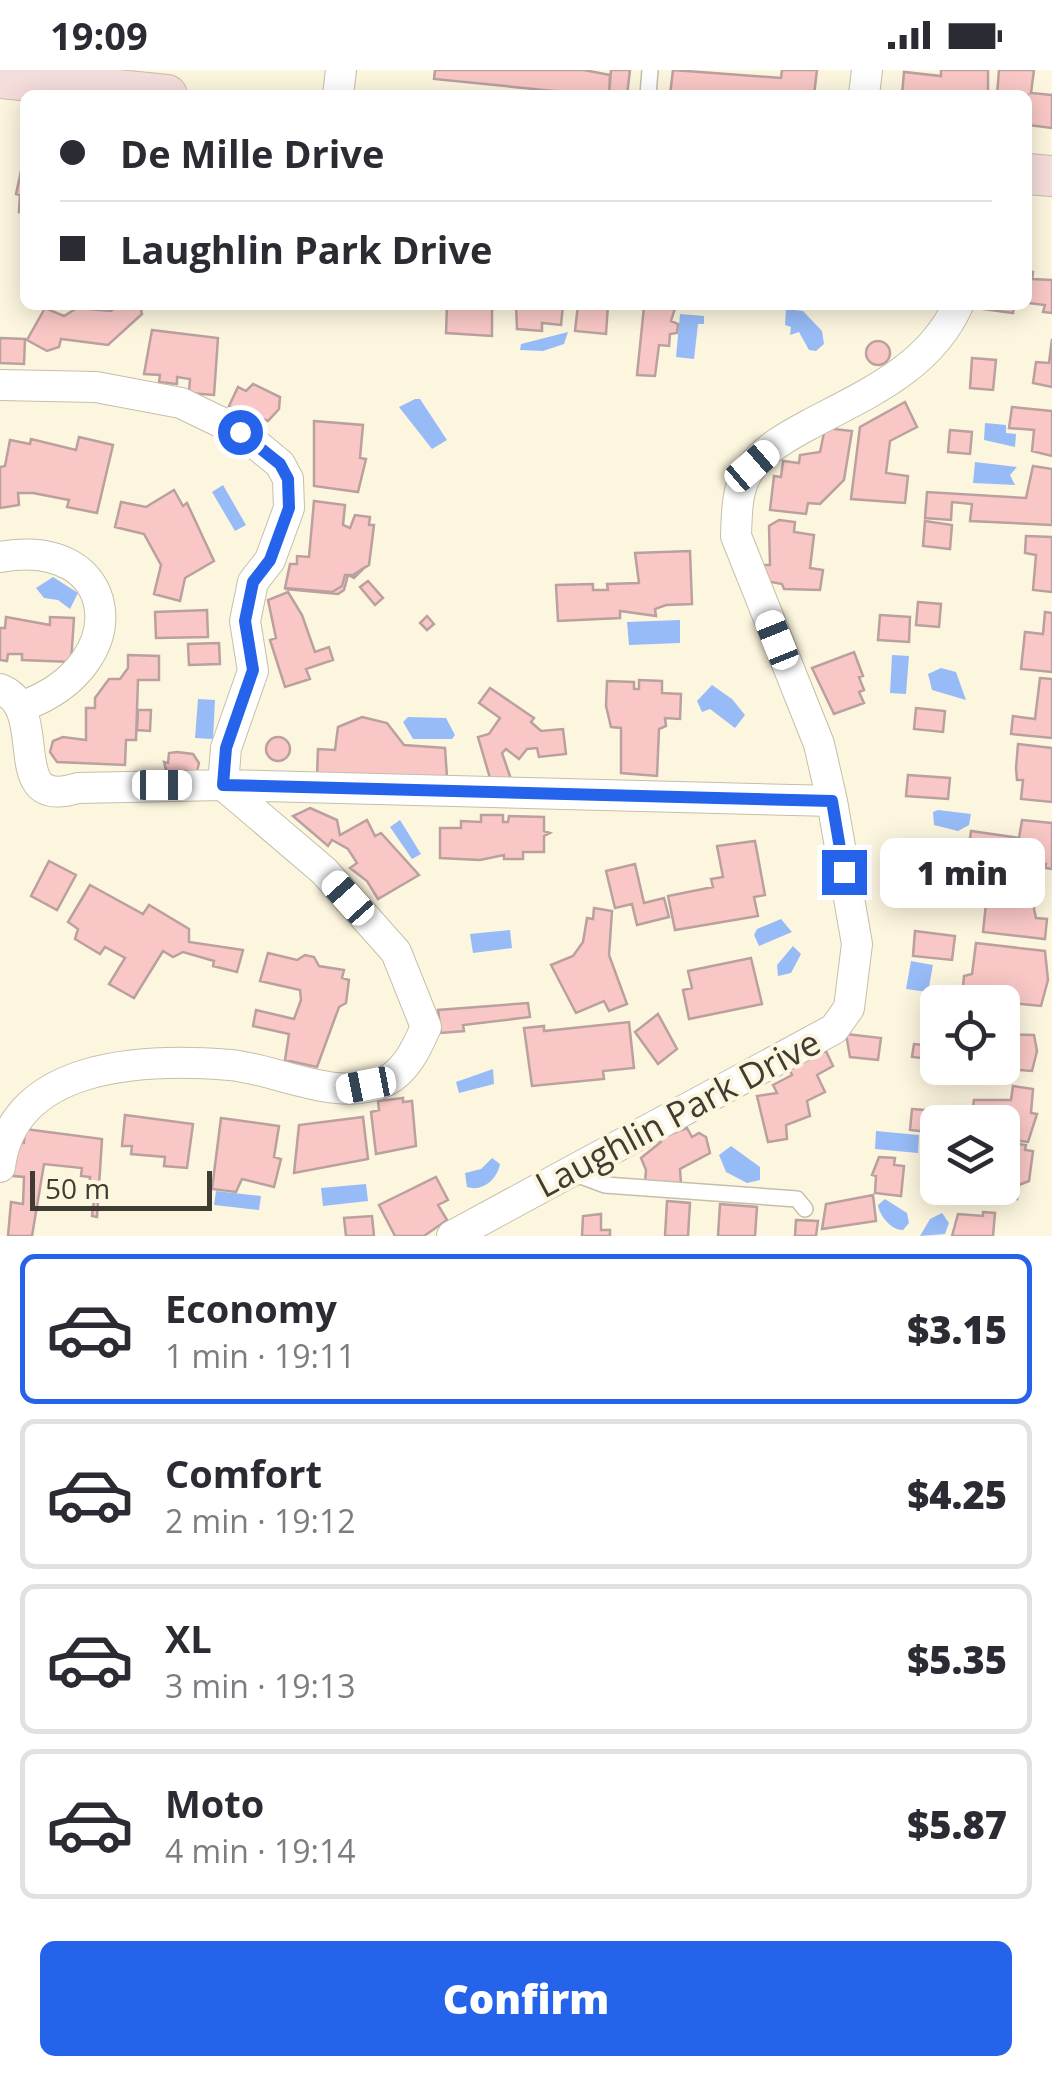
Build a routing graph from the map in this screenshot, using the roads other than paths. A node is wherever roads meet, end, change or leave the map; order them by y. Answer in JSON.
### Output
{"nodes":[{"id":1,"x":0,"y":78,"type":"edge"},
{"id":2,"x":106,"y":79,"type":"edge"},
{"id":3,"x":148,"y":90,"type":"edge"},
{"id":4,"x":956,"y":310,"type":"edge"},
{"id":5,"x":0,"y":385,"type":"edge"},
{"id":6,"x":0,"y":557,"type":"edge"},
{"id":7,"x":11,"y":697,"type":"edge"},
{"id":8,"x":223,"y":785,"type":"junction"},
{"id":9,"x":832,"y":801,"type":"junction"},
{"id":10,"x":0,"y":1167,"type":"edge"},
{"id":11,"x":570,"y":1172,"type":"junction"},
{"id":12,"x":805,"y":1209,"type":"dead end"},
{"id":13,"x":452,"y":1236,"type":"edge"}],
"edges":[{"from":1,"to":2,"type":"street"},
{"from":2,"to":3,"type":"street"},
{"from":4,"to":9,"type":"street","name":"Laughlin Park Drive"},
{"from":5,"to":8,"type":"street"},
{"from":6,"to":7,"type":"street"},
{"from":7,"to":8,"type":"street"},
{"from":8,"to":9,"type":"street"},
{"from":8,"to":10,"type":"street"},
{"from":9,"to":11,"type":"street","name":"Laughlin Park Drive"},
{"from":11,"to":12,"type":"lane"},
{"from":11,"to":13,"type":"street","name":"Laughlin Park Drive"}]}
